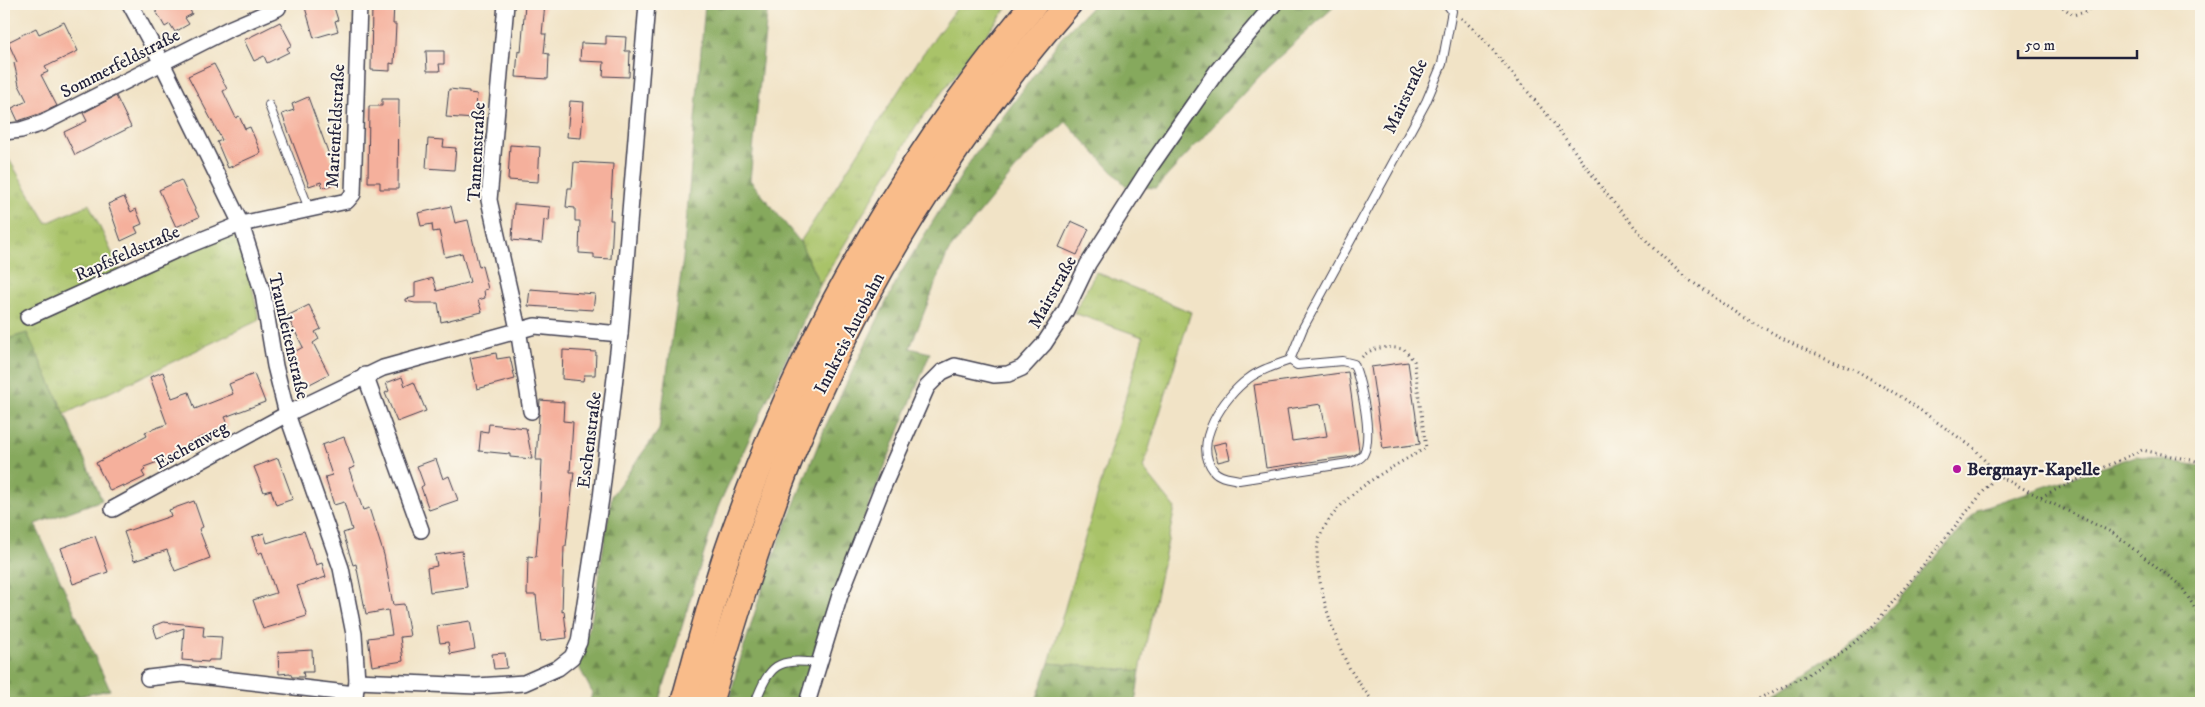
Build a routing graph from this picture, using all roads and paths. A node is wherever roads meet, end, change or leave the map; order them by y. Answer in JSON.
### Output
{"nodes":[{"id":1,"x":130,"y":4,"type":"edge"},
{"id":2,"x":359,"y":4,"type":"edge"},
{"id":3,"x":506,"y":4,"type":"edge"},
{"id":4,"x":647,"y":4,"type":"edge"},
{"id":5,"x":1034,"y":4,"type":"edge"},
{"id":6,"x":1068,"y":4,"type":"edge"},
{"id":7,"x":1274,"y":4,"type":"edge"},
{"id":8,"x":1447,"y":4,"type":"edge"},
{"id":9,"x":2058,"y":4,"type":"edge"},
{"id":10,"x":2096,"y":4,"type":"edge"},
{"id":11,"x":278,"y":8,"type":"dead end"},
{"id":12,"x":1452,"y":11,"type":"junction"},
{"id":13,"x":162,"y":64,"type":"junction"},
{"id":14,"x":269,"y":105,"type":"dead end"},
{"id":15,"x":4,"y":132,"type":"edge"},
{"id":16,"x":309,"y":209,"type":"junction"},
{"id":17,"x":241,"y":224,"type":"junction"},
{"id":18,"x":28,"y":317,"type":"dead end"},
{"id":19,"x":518,"y":329,"type":"junction"},
{"id":20,"x":620,"y":334,"type":"junction"},
{"id":21,"x":1290,"y":360,"type":"junction"},
{"id":22,"x":1354,"y":364,"type":"junction"},
{"id":23,"x":365,"y":375,"type":"junction"},
{"id":24,"x":531,"y":411,"type":"dead end"},
{"id":25,"x":287,"y":414,"type":"junction"},
{"id":26,"x":2201,"y":462,"type":"edge"},
{"id":27,"x":1997,"y":475,"type":"junction"},
{"id":28,"x":2040,"y":497,"type":"junction"},
{"id":29,"x":113,"y":509,"type":"dead end"},
{"id":30,"x":421,"y":530,"type":"dead end"},
{"id":31,"x":2201,"y":618,"type":"edge"},
{"id":32,"x":818,"y":663,"type":"junction"},
{"id":33,"x":148,"y":678,"type":"dead end"},
{"id":34,"x":355,"y":693,"type":"edge"},
{"id":35,"x":684,"y":703,"type":"edge"},
{"id":36,"x":710,"y":703,"type":"edge"},
{"id":37,"x":755,"y":703,"type":"edge"},
{"id":38,"x":807,"y":703,"type":"edge"},
{"id":39,"x":1374,"y":703,"type":"edge"},
{"id":40,"x":1750,"y":703,"type":"edge"}],
"edges":[{"from":1,"to":13,"type":"street","name":"Traunleitenstraße"},
{"from":2,"to":16,"type":"street","name":"Marienfeldstraße"},
{"from":3,"to":19,"type":"street","name":"Tannenstraße"},
{"from":4,"to":20,"type":"street","name":"Eschenstraße"},
{"from":5,"to":35,"type":"highway","name":"Innkreis Autobahn"},
{"from":6,"to":36,"type":"highway","name":"Innkreis Autobahn"},
{"from":7,"to":32,"type":"street","name":"Mairstraße"},
{"from":8,"to":12,"type":"lane"},
{"from":9,"to":10,"type":"path"},
{"from":11,"to":13,"type":"street","name":"Sommerfeldstraße"},
{"from":12,"to":21,"type":"lane","name":"Mairstraße"},
{"from":12,"to":27,"type":"path"},
{"from":13,"to":15,"type":"street","name":"Sommerfeldstraße"},
{"from":13,"to":17,"type":"street","name":"Traunleitenstraße"},
{"from":14,"to":16,"type":"lane"},
{"from":16,"to":17,"type":"street","name":"Marienfeldstraße"},
{"from":17,"to":18,"type":"street","name":"Rapfsfeldstraße"},
{"from":17,"to":25,"type":"street","name":"Traunleitenstraße"},
{"from":19,"to":20,"type":"street"},
{"from":19,"to":23,"type":"street"},
{"from":19,"to":24,"type":"street","name":"Tannenstraße"},
{"from":20,"to":34,"type":"street","name":"Eschenstraße"},
{"from":21,"to":22,"type":"lane"},
{"from":21,"to":22,"type":"lane"},
{"from":22,"to":39,"type":"path"},
{"from":23,"to":25,"type":"street"},
{"from":23,"to":30,"type":"street"},
{"from":25,"to":29,"type":"street","name":"Eschenweg"},
{"from":25,"to":34,"type":"street","name":"Traunleitenstraße"},
{"from":26,"to":28,"type":"path"},
{"from":27,"to":28,"type":"path"},
{"from":27,"to":40,"type":"path"},
{"from":28,"to":31,"type":"path"},
{"from":32,"to":37,"type":"lane"},
{"from":32,"to":38,"type":"street","name":"Mairstraße"},
{"from":33,"to":34,"type":"street","name":"Eschenstraße"}]}
